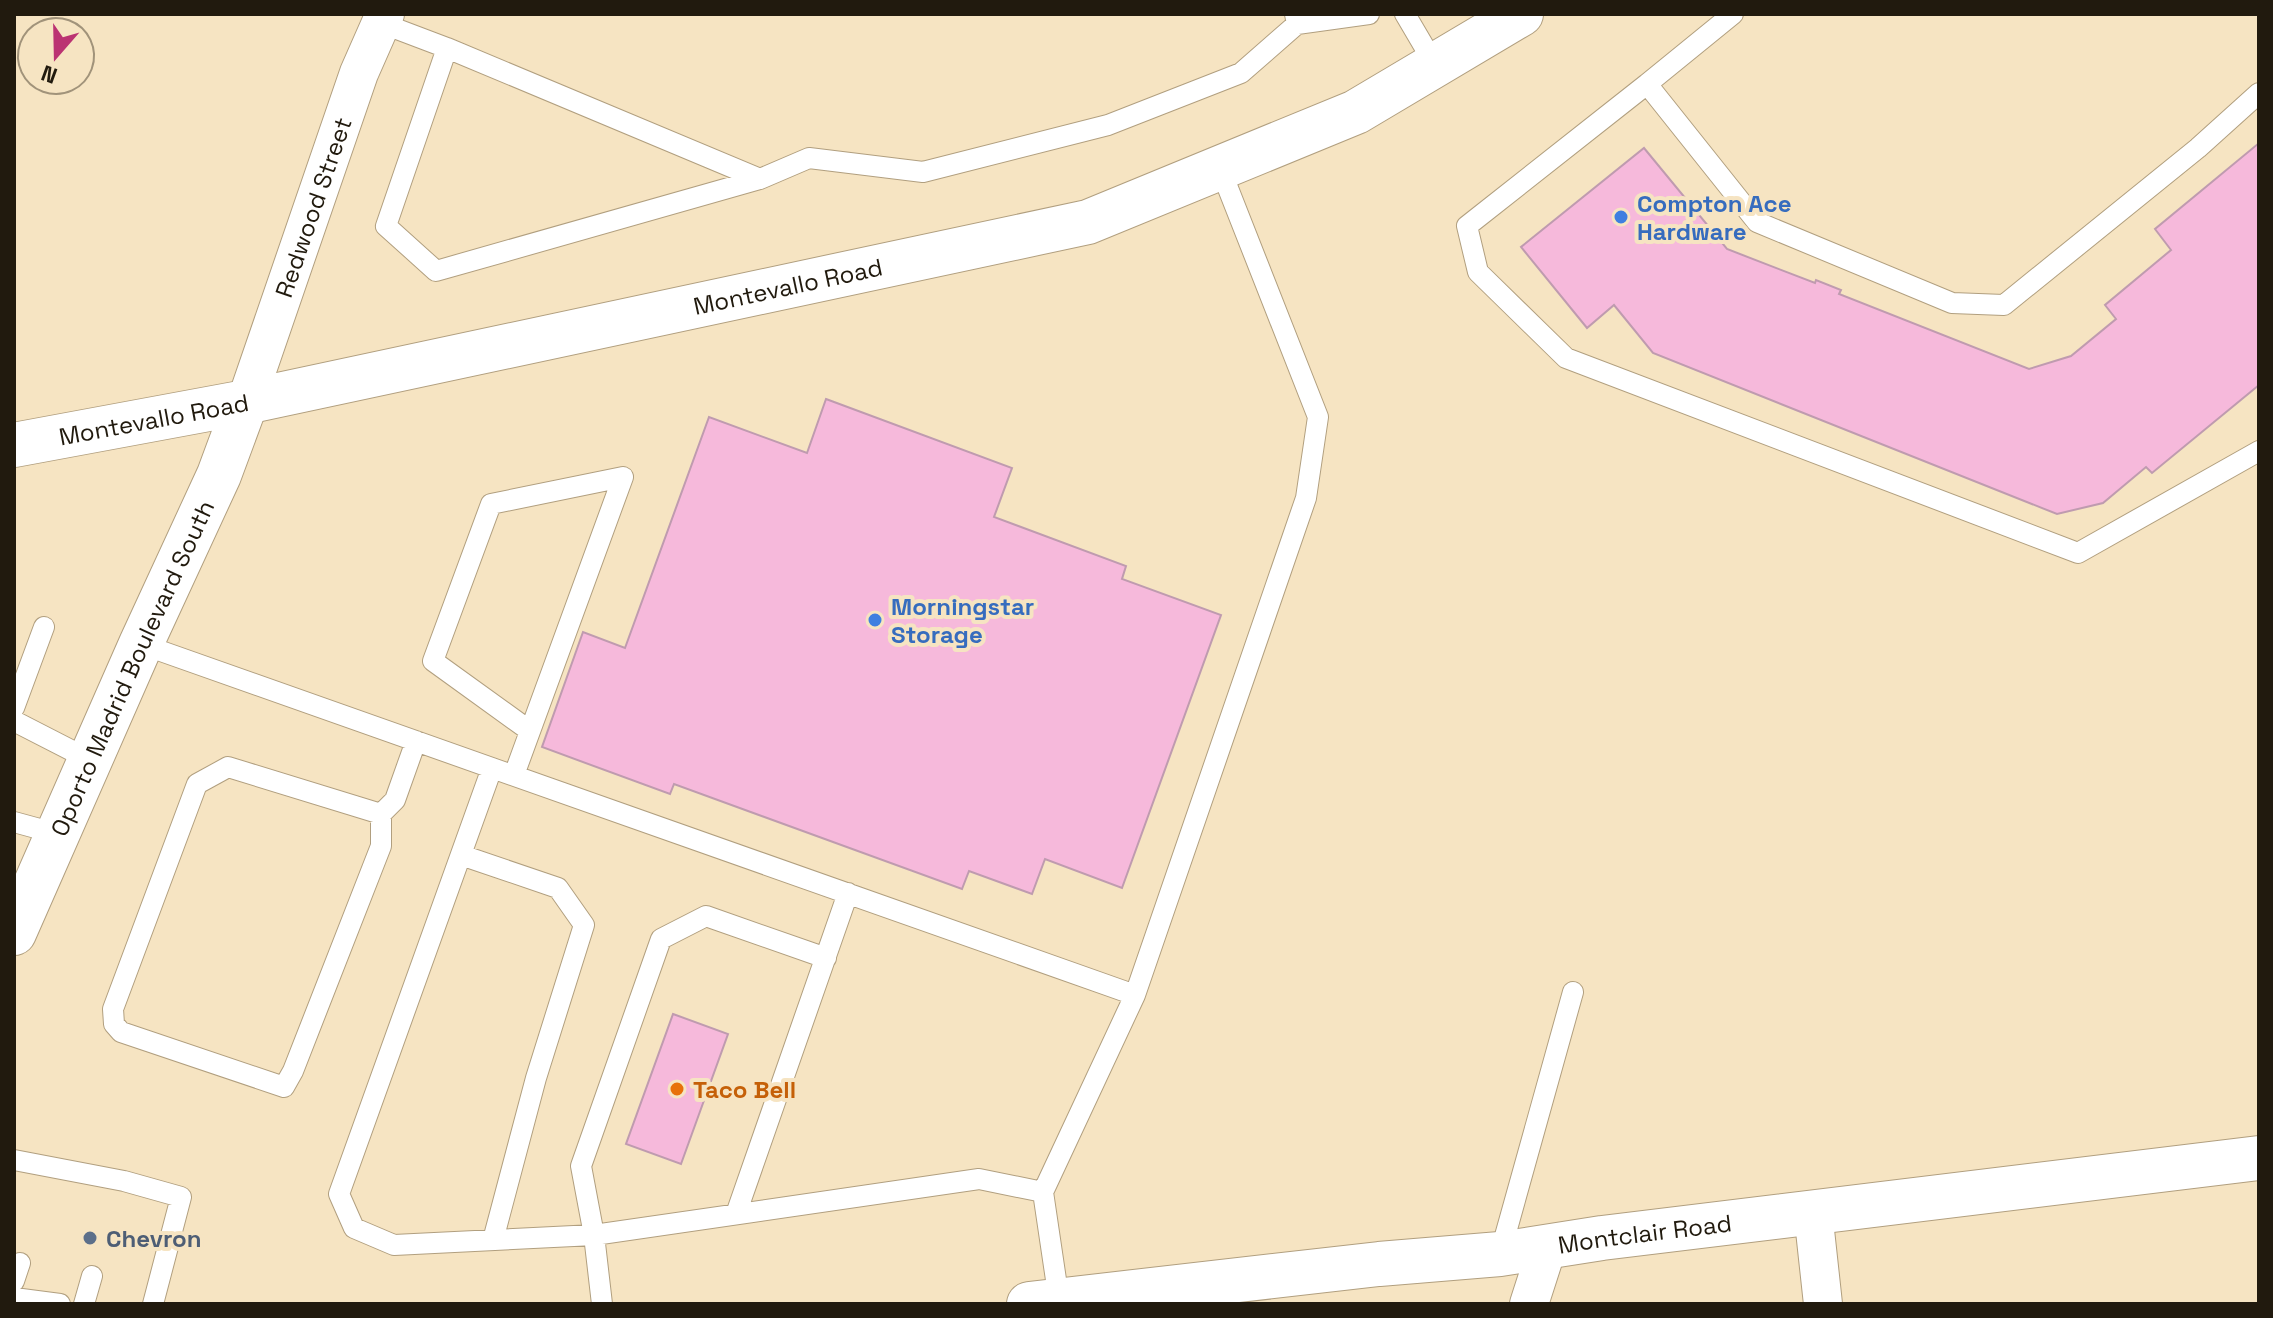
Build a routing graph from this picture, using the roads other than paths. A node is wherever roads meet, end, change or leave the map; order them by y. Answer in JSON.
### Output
{"nodes":[{"id":1,"x":1369,"y":14,"type":"edge"},
{"id":2,"x":1405,"y":14,"type":"edge"},
{"id":3,"x":1521,"y":14,"type":"edge"},
{"id":4,"x":1733,"y":14,"type":"edge"},
{"id":5,"x":383,"y":19,"type":"edge"},
{"id":6,"x":1296,"y":19,"type":"edge"},
{"id":7,"x":447,"y":48,"type":"junction"},
{"id":8,"x":1435,"y":65,"type":"junction"},
{"id":9,"x":1647,"y":84,"type":"junction"},
{"id":10,"x":2259,"y":93,"type":"edge"},
{"id":11,"x":1220,"y":168,"type":"junction"},
{"id":12,"x":760,"y":179,"type":"junction"},
{"id":13,"x":246,"y":402,"type":"junction"},
{"id":14,"x":14,"y":445,"type":"edge"},
{"id":15,"x":2259,"y":451,"type":"edge"},
{"id":16,"x":44,"y":627,"type":"dead end"},
{"id":17,"x":141,"y":644,"type":"junction"},
{"id":18,"x":14,"y":708,"type":"edge"},
{"id":19,"x":14,"y":721,"type":"edge"},
{"id":20,"x":530,"y":731,"type":"junction"},
{"id":21,"x":416,"y":741,"type":"junction"},
{"id":22,"x":90,"y":760,"type":"junction"},
{"id":23,"x":492,"y":768,"type":"junction"},
{"id":24,"x":514,"y":775,"type":"junction"},
{"id":25,"x":381,"y":814,"type":"junction"},
{"id":26,"x":14,"y":822,"type":"edge"},
{"id":27,"x":58,"y":834,"type":"junction"},
{"id":28,"x":461,"y":855,"type":"junction"},
{"id":29,"x":848,"y":893,"type":"junction"},
{"id":30,"x":14,"y":933,"type":"edge"},
{"id":31,"x":826,"y":958,"type":"junction"},
{"id":32,"x":1573,"y":992,"type":"dead end"},
{"id":33,"x":1135,"y":995,"type":"junction"},
{"id":34,"x":2259,"y":1158,"type":"edge"},
{"id":35,"x":14,"y":1160,"type":"edge"},
{"id":36,"x":1043,"y":1192,"type":"junction"},
{"id":37,"x":1813,"y":1212,"type":"junction"},
{"id":38,"x":736,"y":1214,"type":"junction"},
{"id":39,"x":594,"y":1235,"type":"junction"},
{"id":40,"x":493,"y":1240,"type":"junction"},
{"id":41,"x":1547,"y":1248,"type":"junction"},
{"id":42,"x":1500,"y":1254,"type":"junction"},
{"id":43,"x":92,"y":1276,"type":"dead end"},
{"id":44,"x":14,"y":1298,"type":"edge"},
{"id":45,"x":1044,"y":1302,"type":"edge"},
{"id":46,"x":60,"y":1304,"type":"edge"},
{"id":47,"x":84,"y":1304,"type":"edge"},
{"id":48,"x":153,"y":1304,"type":"edge"},
{"id":49,"x":602,"y":1304,"type":"edge"},
{"id":50,"x":1529,"y":1304,"type":"edge"},
{"id":51,"x":1823,"y":1304,"type":"edge"}],
"edges":[{"from":1,"to":6,"type":"lane"},
{"from":2,"to":8,"type":"lane"},
{"from":3,"to":8,"type":"main road","name":"Montevallo Road"},
{"from":4,"to":9,"type":"lane"},
{"from":5,"to":7,"type":"lane"},
{"from":5,"to":13,"type":"street","name":"Redwood Street"},
{"from":6,"to":12,"type":"lane"},
{"from":7,"to":12,"type":"lane"},
{"from":7,"to":12,"type":"lane"},
{"from":8,"to":11,"type":"main road","name":"Montevallo Road"},
{"from":9,"to":10,"type":"lane"},
{"from":9,"to":15,"type":"lane"},
{"from":11,"to":13,"type":"main road","name":"Montevallo Road"},
{"from":11,"to":33,"type":"lane"},
{"from":13,"to":14,"type":"main road","name":"Montevallo Road"},
{"from":13,"to":17,"type":"main road","name":"Oporto Madrid Boulevard South"},
{"from":16,"to":18,"type":"lane"},
{"from":17,"to":21,"type":"lane"},
{"from":17,"to":22,"type":"main road","name":"Oporto Madrid Boulevard South"},
{"from":19,"to":22,"type":"lane"},
{"from":20,"to":20,"type":"lane"},
{"from":20,"to":24,"type":"lane"},
{"from":21,"to":23,"type":"lane"},
{"from":21,"to":25,"type":"lane"},
{"from":22,"to":27,"type":"main road","name":"Oporto Madrid Boulevard South"},
{"from":23,"to":24,"type":"lane"},
{"from":23,"to":28,"type":"lane"},
{"from":24,"to":29,"type":"lane"},
{"from":25,"to":25,"type":"lane"},
{"from":26,"to":27,"type":"lane"},
{"from":27,"to":30,"type":"main road","name":"Oporto Madrid Boulevard South"},
{"from":28,"to":40,"type":"lane"},
{"from":28,"to":40,"type":"lane"},
{"from":29,"to":31,"type":"lane"},
{"from":29,"to":33,"type":"lane"},
{"from":31,"to":38,"type":"lane"},
{"from":31,"to":39,"type":"lane"},
{"from":32,"to":42,"type":"lane"},
{"from":33,"to":36,"type":"lane"},
{"from":34,"to":37,"type":"main road","name":"Montclair Road"},
{"from":35,"to":48,"type":"lane"},
{"from":36,"to":38,"type":"lane"},
{"from":36,"to":45,"type":"lane"},
{"from":37,"to":41,"type":"main road","name":"Montclair Road"},
{"from":37,"to":51,"type":"street"},
{"from":38,"to":39,"type":"lane"},
{"from":39,"to":40,"type":"lane"},
{"from":39,"to":49,"type":"lane"},
{"from":41,"to":42,"type":"main road","name":"Montclair Road"},
{"from":41,"to":50,"type":"street"},
{"from":42,"to":45,"type":"main road","name":"Montclair Road"},
{"from":43,"to":47,"type":"lane"},
{"from":44,"to":46,"type":"lane"}]}
